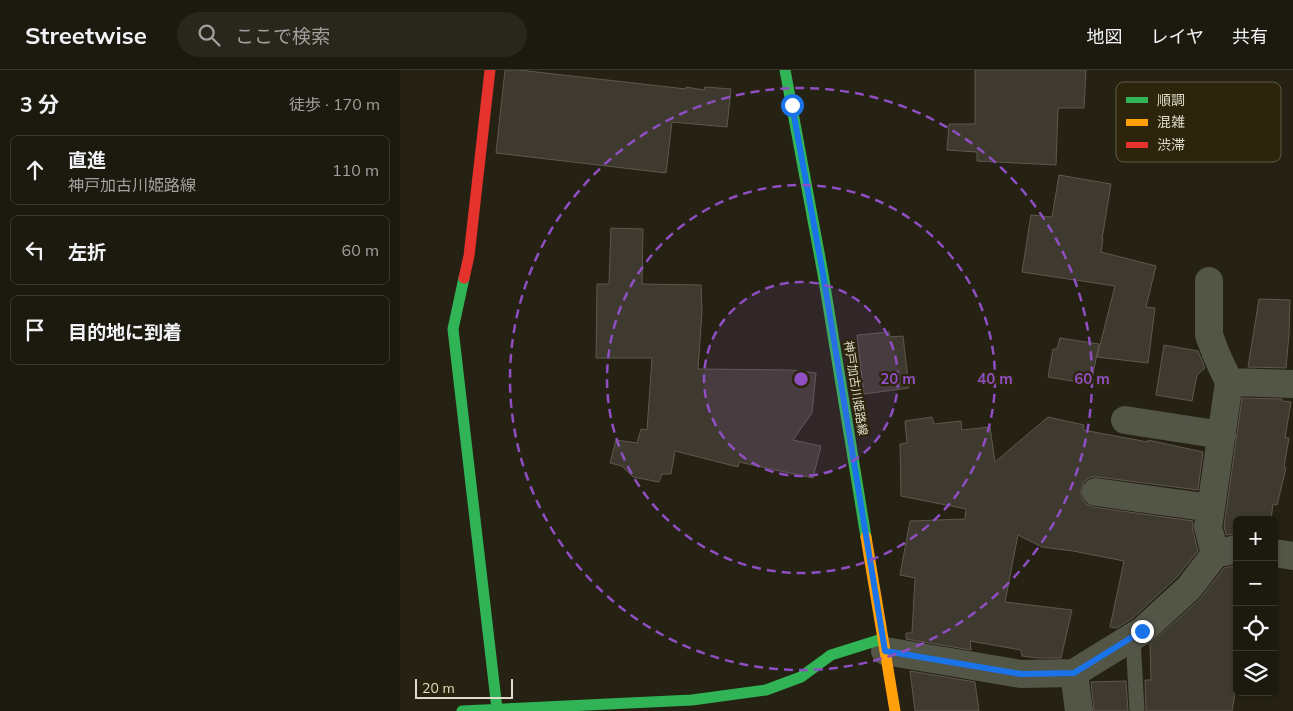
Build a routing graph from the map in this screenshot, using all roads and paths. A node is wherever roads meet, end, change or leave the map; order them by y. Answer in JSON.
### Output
{"nodes":[{"id":1,"x":490,"y":70,"type":"edge"},
{"id":2,"x":785,"y":70,"type":"edge"},
{"id":3,"x":1209,"y":281,"type":"dead end"},
{"id":4,"x":1229,"y":382,"type":"junction"},
{"id":5,"x":1293,"y":384,"type":"edge"},
{"id":6,"x":1124,"y":420,"type":"dead end"},
{"id":7,"x":1222,"y":436,"type":"junction"},
{"id":8,"x":1096,"y":492,"type":"dead end"},
{"id":9,"x":1211,"y":508,"type":"junction"},
{"id":10,"x":1226,"y":552,"type":"edge"},
{"id":11,"x":1278,"y":554,"type":"edge"},
{"id":12,"x":1293,"y":556,"type":"edge"},
{"id":13,"x":1133,"y":637,"type":"junction"},
{"id":14,"x":883,"y":645,"type":"junction"},
{"id":15,"x":1074,"y":673,"type":"junction"},
{"id":16,"x":497,"y":709,"type":"junction"},
{"id":17,"x":462,"y":711,"type":"edge"},
{"id":18,"x":895,"y":711,"type":"edge"},
{"id":19,"x":1079,"y":711,"type":"edge"},
{"id":20,"x":1137,"y":711,"type":"edge"}],
"edges":[{"from":1,"to":16,"type":"street"},
{"from":2,"to":14,"type":"street","name":"神戸加古川姫路線"},
{"from":3,"to":4,"type":"street"},
{"from":4,"to":5,"type":"street"},
{"from":4,"to":7,"type":"street"},
{"from":6,"to":7,"type":"street"},
{"from":7,"to":9,"type":"street"},
{"from":8,"to":9,"type":"street"},
{"from":9,"to":10,"type":"street"},
{"from":10,"to":13,"type":"street"},
{"from":11,"to":12,"type":"street"},
{"from":13,"to":15,"type":"street"},
{"from":13,"to":20,"type":"lane"},
{"from":14,"to":15,"type":"street"},
{"from":14,"to":16,"type":"street"},
{"from":14,"to":18,"type":"street","name":"神戸加古川姫路線"},
{"from":15,"to":19,"type":"street"},
{"from":16,"to":17,"type":"street"}]}
